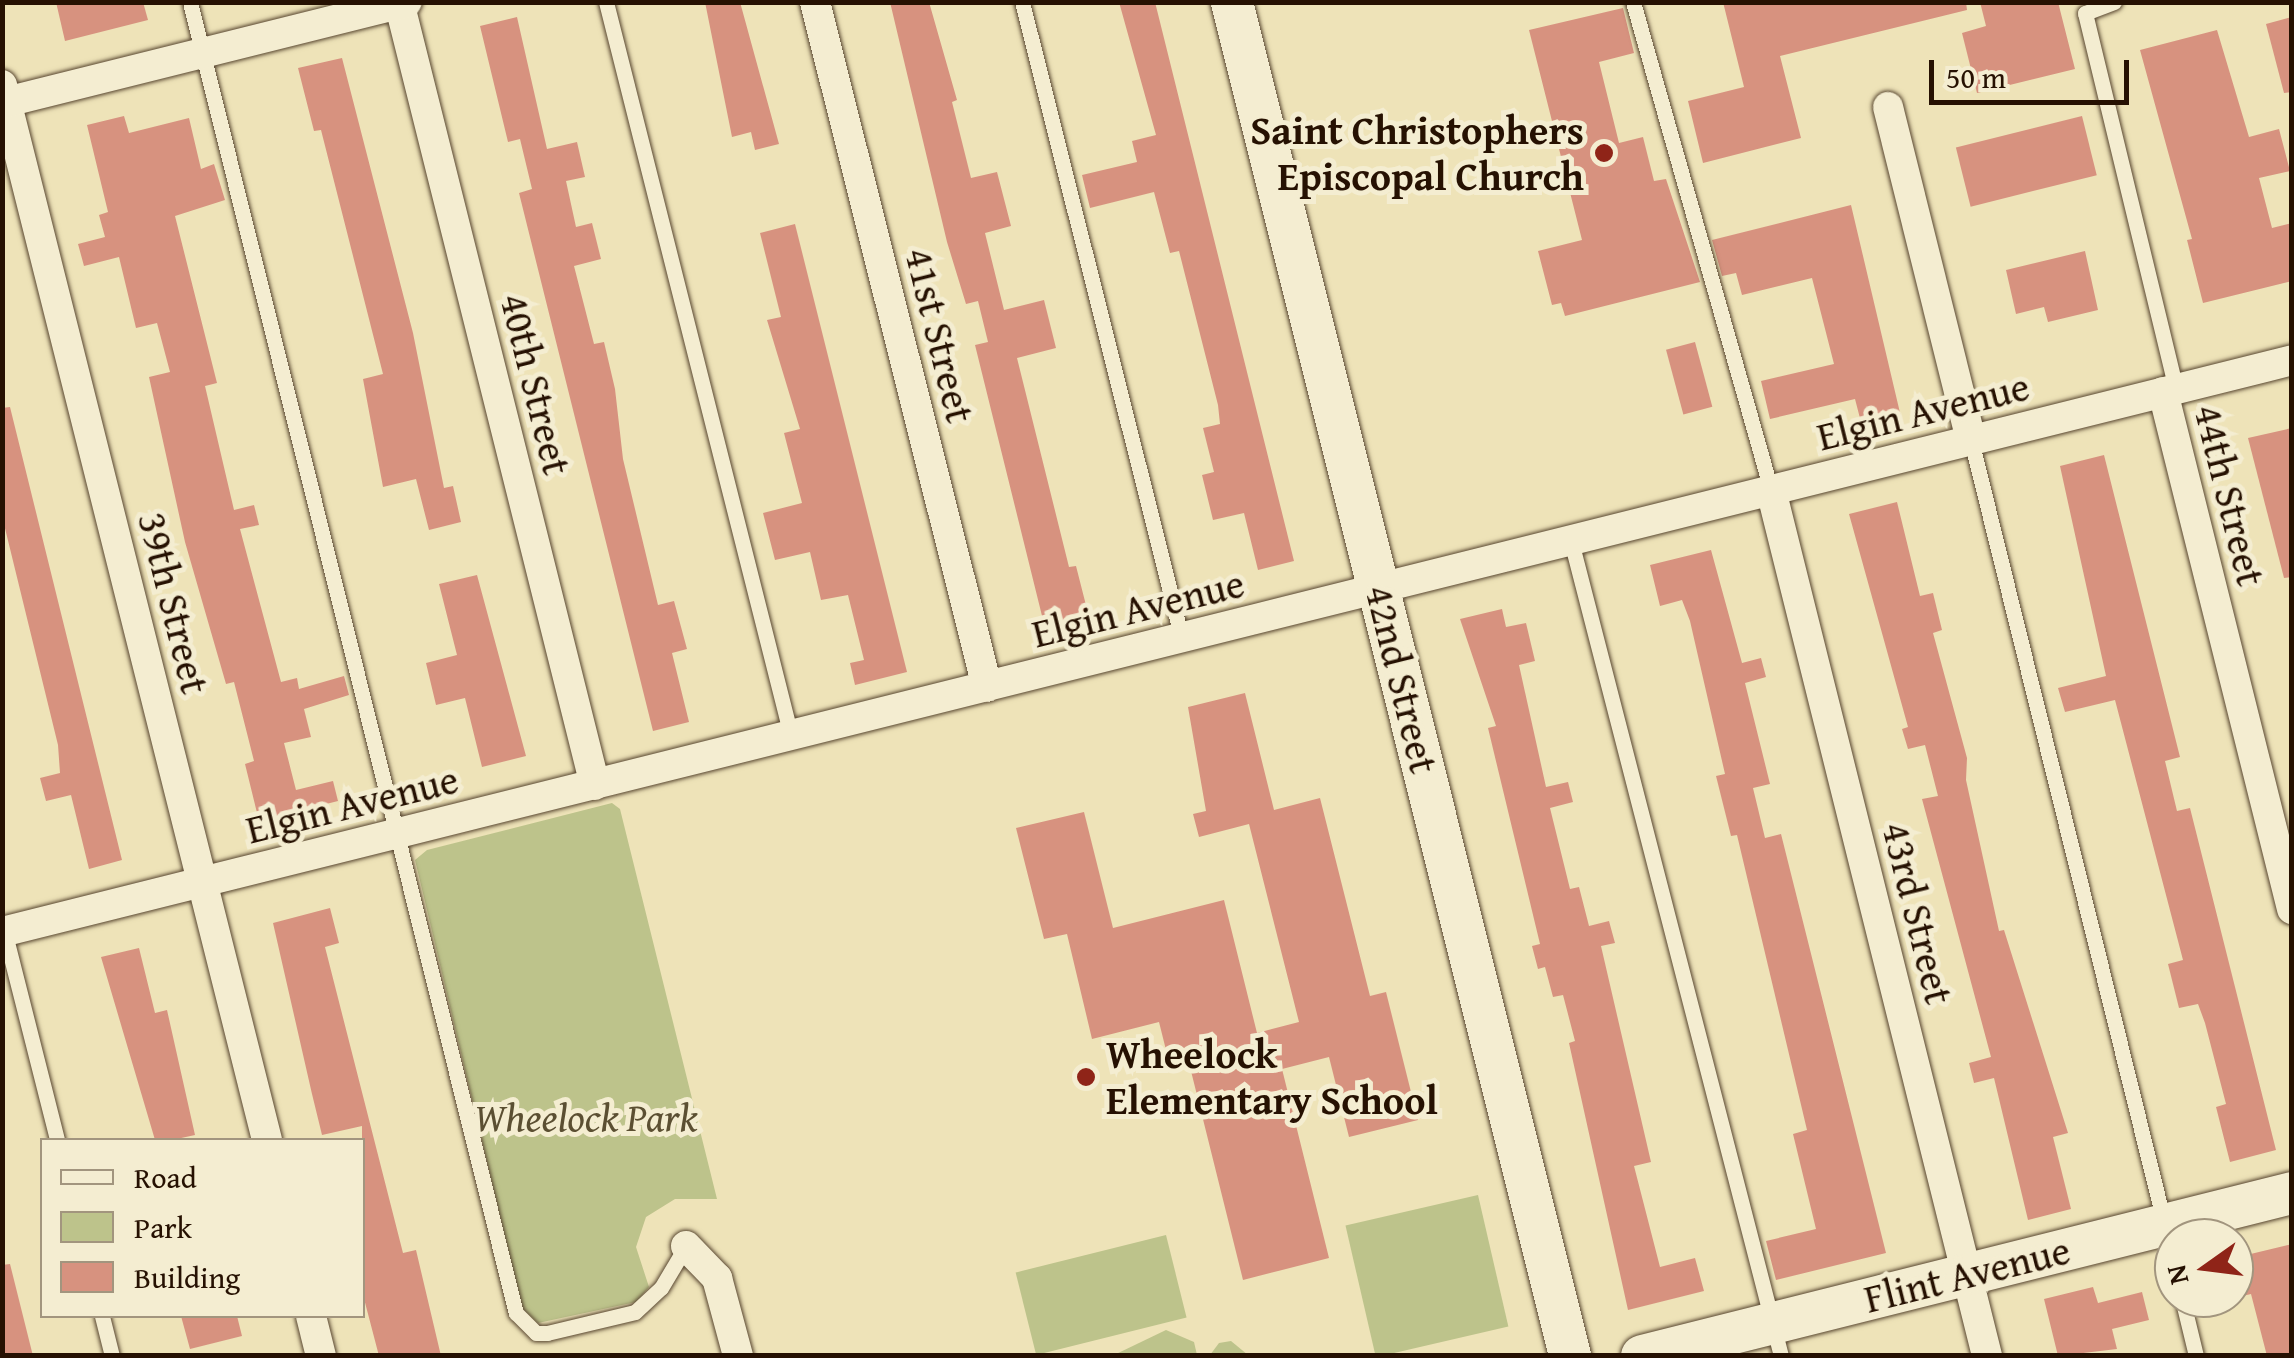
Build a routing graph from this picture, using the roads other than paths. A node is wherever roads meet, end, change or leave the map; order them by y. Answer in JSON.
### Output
{"nodes":[{"id":1,"x":190,"y":2,"type":"edge"},
{"id":2,"x":606,"y":2,"type":"edge"},
{"id":3,"x":815,"y":2,"type":"edge"},
{"id":4,"x":1022,"y":2,"type":"edge"},
{"id":5,"x":1232,"y":2,"type":"edge"},
{"id":6,"x":1633,"y":2,"type":"edge"},
{"id":7,"x":2114,"y":2,"type":"edge"},
{"id":8,"x":402,"y":3,"type":"edge"},
{"id":9,"x":203,"y":54,"type":"junction"},
{"id":10,"x":4,"y":96,"type":"edge"},
{"id":11,"x":1888,"y":107,"type":"dead end"},
{"id":12,"x":2292,"y":360,"type":"edge"},
{"id":13,"x":2169,"y":391,"type":"junction"},
{"id":14,"x":1970,"y":440,"type":"junction"},
{"id":15,"x":1771,"y":490,"type":"junction"},
{"id":16,"x":1571,"y":541,"type":"junction"},
{"id":17,"x":1380,"y":589,"type":"junction"},
{"id":18,"x":1182,"y":639,"type":"junction"},
{"id":19,"x":987,"y":687,"type":"junction"},
{"id":20,"x":790,"y":736,"type":"junction"},
{"id":21,"x":595,"y":785,"type":"junction"},
{"id":22,"x":398,"y":834,"type":"junction"},
{"id":23,"x":202,"y":882,"type":"junction"},
{"id":24,"x":2292,"y":909,"type":"edge"},
{"id":25,"x":3,"y":930,"type":"edge"},
{"id":26,"x":57,"y":1138,"type":"edge"},
{"id":27,"x":266,"y":1138,"type":"edge"},
{"id":28,"x":2292,"y":1193,"type":"edge"},
{"id":29,"x":2163,"y":1218,"type":"edge"},
{"id":30,"x":2232,"y":1218,"type":"edge"},
{"id":31,"x":686,"y":1246,"type":"joint"},
{"id":32,"x":2154,"y":1246,"type":"edge"},
{"id":33,"x":1966,"y":1274,"type":"junction"},
{"id":34,"x":102,"y":1318,"type":"edge"},
{"id":35,"x":310,"y":1318,"type":"edge"},
{"id":36,"x":2187,"y":1318,"type":"edge"},
{"id":37,"x":1777,"y":1339,"type":"edge"},
{"id":38,"x":112,"y":1356,"type":"edge"},
{"id":39,"x":320,"y":1356,"type":"edge"},
{"id":40,"x":738,"y":1356,"type":"edge"},
{"id":41,"x":1570,"y":1356,"type":"edge"},
{"id":42,"x":1642,"y":1356,"type":"edge"},
{"id":43,"x":1986,"y":1356,"type":"edge"},
{"id":44,"x":2196,"y":1356,"type":"edge"}],
"edges":[{"from":1,"to":9,"type":"lane"},
{"from":2,"to":20,"type":"lane"},
{"from":3,"to":19,"type":"street","name":"41st Street"},
{"from":4,"to":18,"type":"lane"},
{"from":5,"to":17,"type":"street","name":"42nd Street"},
{"from":6,"to":15,"type":"lane"},
{"from":7,"to":13,"type":"lane"},
{"from":8,"to":9,"type":"street"},
{"from":8,"to":21,"type":"street","name":"40th Street"},
{"from":9,"to":10,"type":"street"},
{"from":9,"to":22,"type":"lane"},
{"from":10,"to":23,"type":"street","name":"39th Street"},
{"from":11,"to":14,"type":"street"},
{"from":12,"to":13,"type":"street","name":"Elgin Avenue"},
{"from":13,"to":14,"type":"street","name":"Elgin Avenue"},
{"from":13,"to":24,"type":"street","name":"44th Street"},
{"from":14,"to":15,"type":"street","name":"Elgin Avenue"},
{"from":14,"to":29,"type":"lane"},
{"from":15,"to":16,"type":"street","name":"Elgin Avenue"},
{"from":15,"to":33,"type":"street","name":"43rd Street"},
{"from":16,"to":17,"type":"street","name":"Elgin Avenue"},
{"from":16,"to":37,"type":"lane"},
{"from":17,"to":18,"type":"street","name":"Elgin Avenue"},
{"from":17,"to":41,"type":"street","name":"42nd Street"},
{"from":18,"to":19,"type":"street","name":"Elgin Avenue"},
{"from":19,"to":20,"type":"street","name":"Elgin Avenue"},
{"from":20,"to":21,"type":"street","name":"Elgin Avenue"},
{"from":21,"to":22,"type":"street","name":"Elgin Avenue"},
{"from":22,"to":23,"type":"street","name":"Elgin Avenue"},
{"from":22,"to":31,"type":"lane"},
{"from":23,"to":25,"type":"street","name":"Elgin Avenue"},
{"from":23,"to":27,"type":"street","name":"39th Street"},
{"from":25,"to":26,"type":"lane"},
{"from":28,"to":30,"type":"street","name":"Flint Avenue"},
{"from":31,"to":40,"type":"street"},
{"from":32,"to":33,"type":"street","name":"Flint Avenue"},
{"from":33,"to":37,"type":"street","name":"Flint Avenue"},
{"from":33,"to":43,"type":"street","name":"43rd Street"},
{"from":34,"to":38,"type":"lane"},
{"from":35,"to":39,"type":"street"},
{"from":36,"to":44,"type":"lane"},
{"from":37,"to":42,"type":"street","name":"Flint Avenue"}]}
